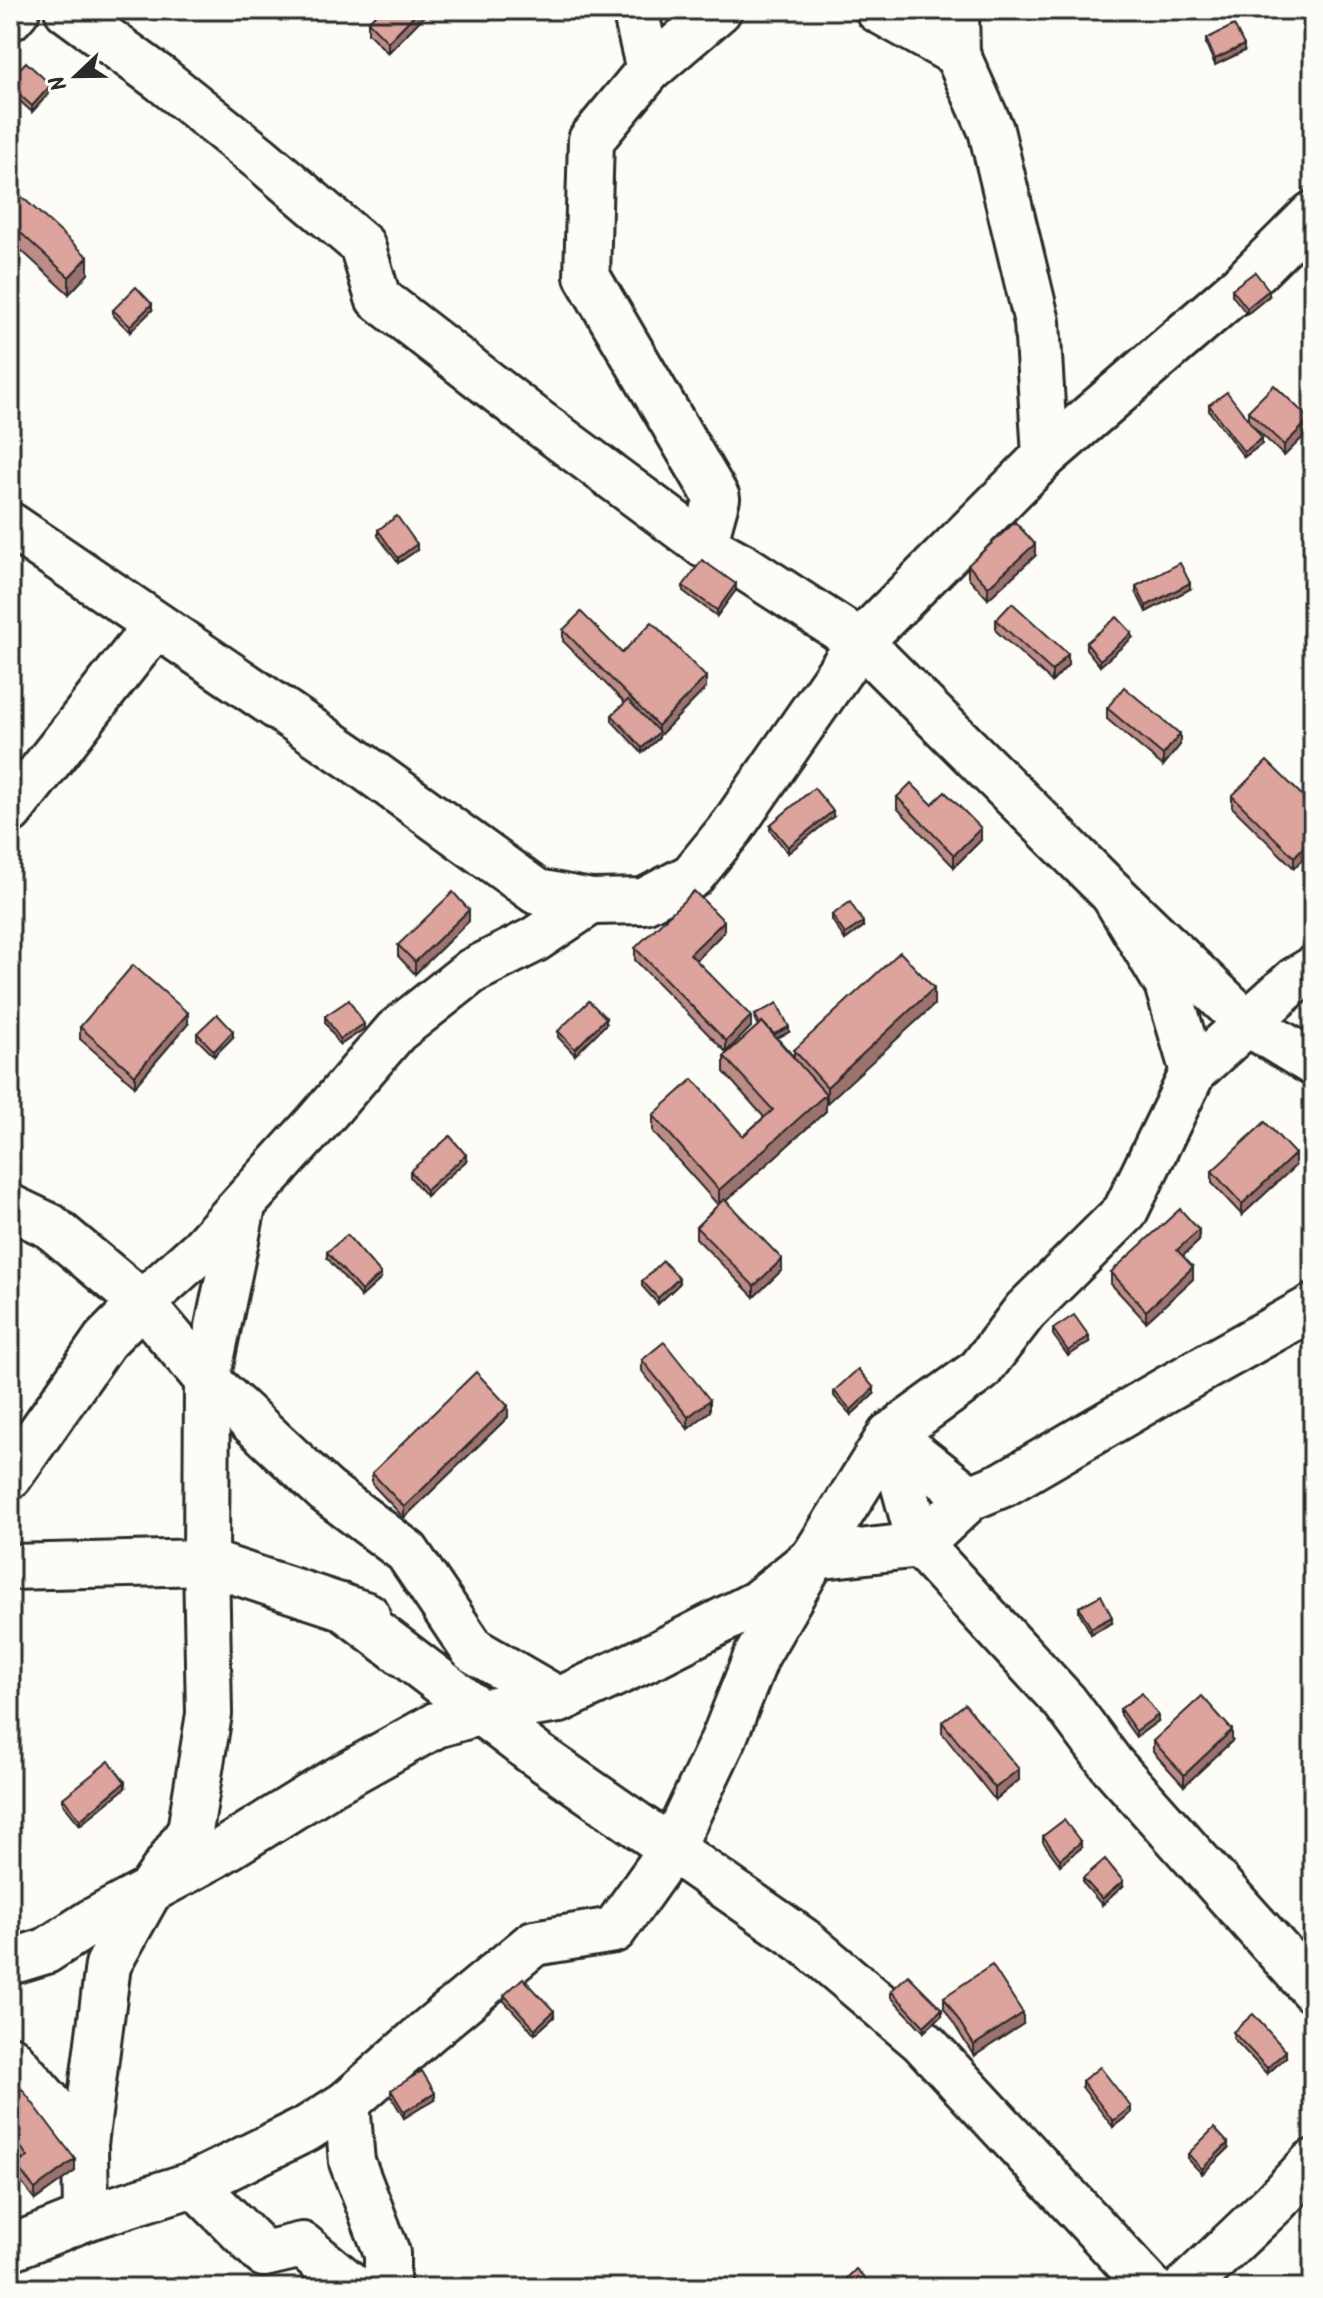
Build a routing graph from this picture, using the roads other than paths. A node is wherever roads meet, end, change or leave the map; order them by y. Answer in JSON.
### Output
{"nodes":[{"id":1,"x":17,"y":10,"type":"edge"},
{"id":2,"x":67,"y":10,"type":"edge"},
{"id":3,"x":635,"y":10,"type":"edge"},
{"id":4,"x":719,"y":10,"type":"edge"},
{"id":5,"x":878,"y":10,"type":"edge"},
{"id":6,"x":956,"y":10,"type":"edge"},
{"id":7,"x":10,"y":18,"type":"edge"},
{"id":8,"x":957,"y":54,"type":"junction"},
{"id":9,"x":649,"y":70,"type":"junction"},
{"id":10,"x":1313,"y":214,"type":"edge"},
{"id":11,"x":1045,"y":456,"type":"junction"},
{"id":12,"x":10,"y":525,"type":"edge"},
{"id":13,"x":704,"y":545,"type":"junction"},
{"id":14,"x":156,"y":625,"type":"junction"},
{"id":15,"x":860,"y":642,"type":"junction"},
{"id":16,"x":10,"y":811,"type":"edge"},
{"id":17,"x":1113,"y":894,"type":"junction"},
{"id":18,"x":591,"y":902,"type":"junction"},
{"id":19,"x":1313,"y":969,"type":"edge"},
{"id":20,"x":1247,"y":1023,"type":"junction"},
{"id":21,"x":1313,"y":1063,"type":"edge"},
{"id":22,"x":1193,"y":1072,"type":"junction"},
{"id":23,"x":243,"y":1206,"type":"junction"},
{"id":24,"x":10,"y":1207,"type":"edge"},
{"id":25,"x":142,"y":1303,"type":"junction"},
{"id":26,"x":1313,"y":1307,"type":"edge"},
{"id":27,"x":207,"y":1380,"type":"junction"},
{"id":28,"x":890,"y":1435,"type":"junction"},
{"id":29,"x":10,"y":1476,"type":"edge"},
{"id":30,"x":970,"y":1498,"type":"junction"},
{"id":31,"x":920,"y":1545,"type":"junction"},
{"id":32,"x":814,"y":1557,"type":"junction"},
{"id":33,"x":206,"y":1562,"type":"junction"},
{"id":34,"x":10,"y":1567,"type":"edge"},
{"id":35,"x":341,"y":1606,"type":"junction"},
{"id":36,"x":473,"y":1650,"type":"junction"},
{"id":37,"x":559,"y":1700,"type":"junction"},
{"id":38,"x":481,"y":1712,"type":"junction"},
{"id":39,"x":671,"y":1850,"type":"junction"},
{"id":40,"x":150,"y":1890,"type":"junction"},
{"id":41,"x":10,"y":1962,"type":"edge"},
{"id":42,"x":1313,"y":1990,"type":"edge"},
{"id":43,"x":10,"y":2058,"type":"edge"},
{"id":44,"x":347,"y":2103,"type":"junction"},
{"id":45,"x":85,"y":2144,"type":"junction"},
{"id":46,"x":1313,"y":2162,"type":"edge"},
{"id":47,"x":194,"y":2184,"type":"junction"},
{"id":48,"x":86,"y":2218,"type":"junction"},
{"id":49,"x":11,"y":2249,"type":"edge"},
{"id":50,"x":354,"y":2288,"type":"edge"},
{"id":51,"x":387,"y":2288,"type":"edge"},
{"id":52,"x":1151,"y":2288,"type":"edge"},
{"id":53,"x":1185,"y":2288,"type":"edge"}],
"edges":[{"from":1,"to":7,"type":"street"},
{"from":2,"to":13,"type":"street"},
{"from":3,"to":9,"type":"street"},
{"from":4,"to":9,"type":"street"},
{"from":5,"to":8,"type":"street"},
{"from":6,"to":8,"type":"street"},
{"from":8,"to":11,"type":"street"},
{"from":9,"to":13,"type":"street"},
{"from":10,"to":11,"type":"street"},
{"from":11,"to":15,"type":"street"},
{"from":12,"to":14,"type":"street"},
{"from":13,"to":15,"type":"street"},
{"from":14,"to":16,"type":"street"},
{"from":14,"to":18,"type":"street"},
{"from":15,"to":17,"type":"street"},
{"from":15,"to":18,"type":"street"},
{"from":17,"to":20,"type":"street"},
{"from":17,"to":22,"type":"street"},
{"from":18,"to":23,"type":"street"},
{"from":19,"to":20,"type":"street"},
{"from":20,"to":21,"type":"street"},
{"from":20,"to":22,"type":"street"},
{"from":22,"to":28,"type":"street"},
{"from":23,"to":25,"type":"street"},
{"from":23,"to":27,"type":"street"},
{"from":24,"to":25,"type":"street"},
{"from":25,"to":27,"type":"street"},
{"from":25,"to":29,"type":"street"},
{"from":26,"to":30,"type":"street"},
{"from":27,"to":33,"type":"street"},
{"from":27,"to":36,"type":"street"},
{"from":28,"to":30,"type":"street"},
{"from":28,"to":31,"type":"street"},
{"from":28,"to":32,"type":"street"},
{"from":30,"to":31,"type":"street"},
{"from":31,"to":32,"type":"street"},
{"from":31,"to":42,"type":"street"},
{"from":32,"to":37,"type":"street"},
{"from":32,"to":39,"type":"street"},
{"from":33,"to":34,"type":"street"},
{"from":33,"to":35,"type":"street"},
{"from":33,"to":40,"type":"street"},
{"from":35,"to":36,"type":"street"},
{"from":35,"to":38,"type":"street"},
{"from":36,"to":37,"type":"street"},
{"from":36,"to":38,"type":"street"},
{"from":37,"to":38,"type":"street"},
{"from":38,"to":39,"type":"street"},
{"from":38,"to":40,"type":"street"},
{"from":39,"to":44,"type":"street"},
{"from":39,"to":52,"type":"street"},
{"from":40,"to":41,"type":"street"},
{"from":40,"to":45,"type":"street"},
{"from":43,"to":45,"type":"street"},
{"from":44,"to":47,"type":"street"},
{"from":44,"to":51,"type":"street"},
{"from":45,"to":48,"type":"street"},
{"from":46,"to":53,"type":"street"},
{"from":47,"to":48,"type":"street"},
{"from":47,"to":50,"type":"street"},
{"from":48,"to":49,"type":"street"}]}
